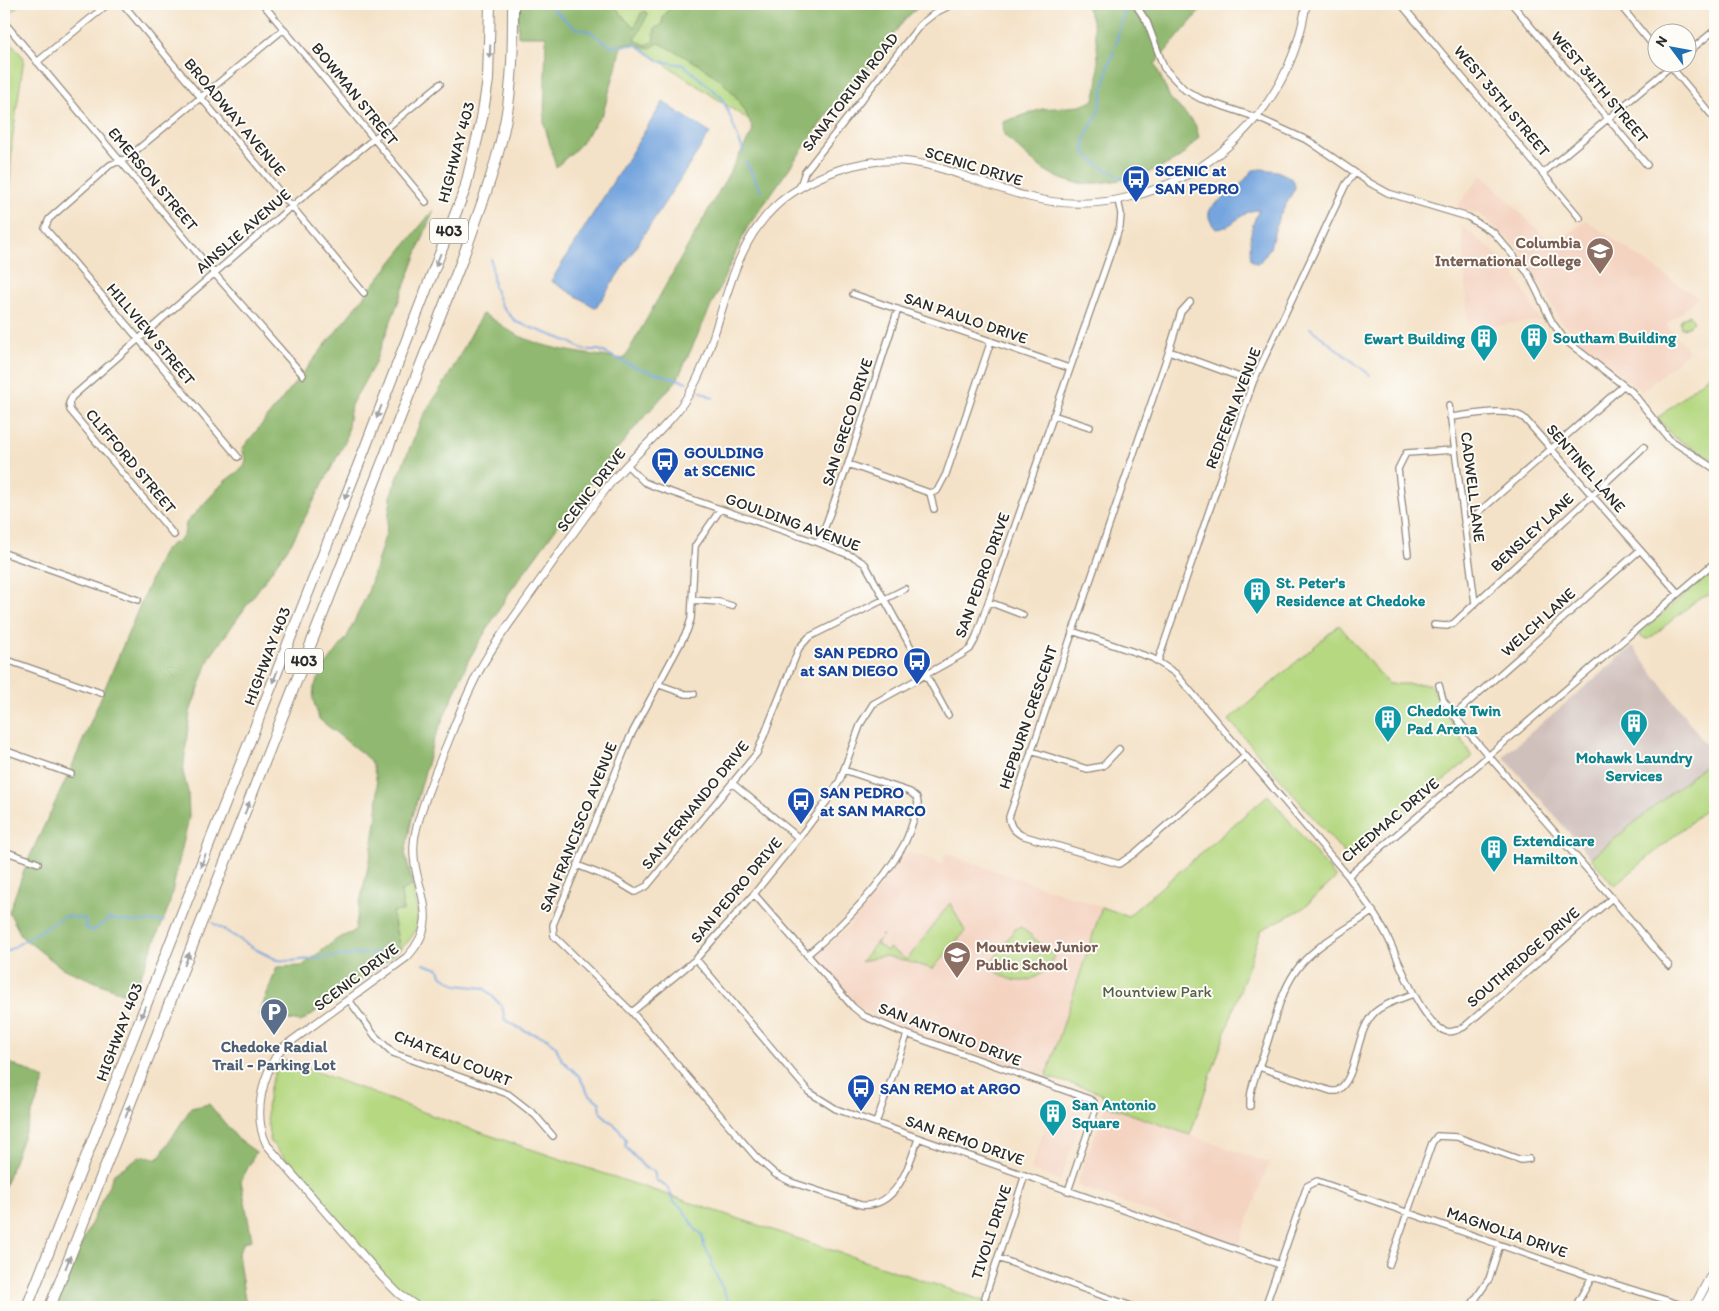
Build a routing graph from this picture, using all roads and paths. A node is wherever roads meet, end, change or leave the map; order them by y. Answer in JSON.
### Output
{"nodes":[{"id":1,"x":108,"y":4,"type":"edge"},
{"id":2,"x":123,"y":4,"type":"edge"},
{"id":3,"x":263,"y":4,"type":"edge"},
{"id":4,"x":490,"y":4,"type":"edge"},
{"id":5,"x":512,"y":4,"type":"edge"},
{"id":6,"x":952,"y":4,"type":"edge"},
{"id":7,"x":1135,"y":4,"type":"edge"},
{"id":8,"x":1306,"y":4,"type":"edge"},
{"id":9,"x":1411,"y":4,"type":"edge"},
{"id":10,"x":1512,"y":4,"type":"edge"},
{"id":11,"x":1619,"y":4,"type":"edge"},
{"id":12,"x":1403,"y":6,"type":"edge"},
{"id":13,"x":4,"y":22,"type":"edge"},
{"id":14,"x":284,"y":29,"type":"junction"},
{"id":15,"x":1715,"y":30,"type":"edge"},
{"id":16,"x":1646,"y":37,"type":"edge"},
{"id":17,"x":1696,"y":46,"type":"edge"},
{"id":18,"x":37,"y":62,"type":"junction"},
{"id":19,"x":1663,"y":72,"type":"edge"},
{"id":20,"x":1678,"y":72,"type":"edge"},
{"id":21,"x":440,"y":84,"type":"dead end"},
{"id":22,"x":200,"y":97,"type":"junction"},
{"id":23,"x":1258,"y":118,"type":"junction"},
{"id":24,"x":1608,"y":119,"type":"junction"},
{"id":25,"x":1715,"y":119,"type":"edge"},
{"id":26,"x":373,"y":139,"type":"junction"},
{"id":27,"x":120,"y":161,"type":"junction"},
{"id":28,"x":1647,"y":165,"type":"dead end"},
{"id":29,"x":1544,"y":172,"type":"junction"},
{"id":30,"x":1354,"y":173,"type":"junction"},
{"id":31,"x":800,"y":186,"type":"junction"},
{"id":32,"x":1118,"y":200,"type":"junction"},
{"id":33,"x":426,"y":202,"type":"dead end"},
{"id":34,"x":291,"y":207,"type":"junction"},
{"id":35,"x":1580,"y":218,"type":"dead end"},
{"id":36,"x":214,"y":273,"type":"junction"},
{"id":37,"x":364,"y":294,"type":"dead end"},
{"id":38,"x":853,"y":294,"type":"dead end"},
{"id":39,"x":1190,"y":302,"type":"dead end"},
{"id":40,"x":898,"y":309,"type":"junction"},
{"id":41,"x":139,"y":340,"type":"junction"},
{"id":42,"x":991,"y":341,"type":"junction"},
{"id":43,"x":1170,"y":351,"type":"junction"},
{"id":44,"x":1069,"y":368,"type":"junction"},
{"id":45,"x":303,"y":374,"type":"dead end"},
{"id":46,"x":1253,"y":382,"type":"junction"},
{"id":47,"x":1623,"y":386,"type":"junction"},
{"id":48,"x":69,"y":403,"type":"joint"},
{"id":49,"x":1449,"y":405,"type":"dead end"},
{"id":50,"x":1053,"y":415,"type":"junction"},
{"id":51,"x":1450,"y":416,"type":"junction"},
{"id":52,"x":1090,"y":427,"type":"dead end"},
{"id":53,"x":1644,"y":447,"type":"dead end"},
{"id":54,"x":1551,"y":449,"type":"junction"},
{"id":55,"x":1454,"y":450,"type":"junction"},
{"id":56,"x":238,"y":457,"type":"dead end"},
{"id":57,"x":848,"y":464,"type":"junction"},
{"id":58,"x":627,"y":465,"type":"junction"},
{"id":59,"x":1715,"y":469,"type":"edge"},
{"id":60,"x":930,"y":493,"type":"junction"},
{"id":61,"x":1592,"y":495,"type":"junction"},
{"id":62,"x":934,"y":509,"type":"dead end"},
{"id":63,"x":720,"y":510,"type":"junction"},
{"id":64,"x":1464,"y":525,"type":"junction"},
{"id":65,"x":174,"y":534,"type":"dead end"},
{"id":66,"x":819,"y":544,"type":"junction"},
{"id":67,"x":1640,"y":550,"type":"junction"},
{"id":68,"x":4,"y":552,"type":"edge"},
{"id":69,"x":1408,"y":554,"type":"dead end"},
{"id":70,"x":1715,"y":562,"type":"edge"},
{"id":71,"x":905,"y":589,"type":"dead end"},
{"id":72,"x":1678,"y":593,"type":"junction"},
{"id":73,"x":884,"y":599,"type":"junction"},
{"id":74,"x":138,"y":600,"type":"dead end"},
{"id":75,"x":692,"y":600,"type":"junction"},
{"id":76,"x":989,"y":602,"type":"junction"},
{"id":77,"x":1474,"y":603,"type":"junction"},
{"id":78,"x":732,"y":606,"type":"dead end"},
{"id":79,"x":1023,"y":614,"type":"dead end"},
{"id":80,"x":1434,"y":625,"type":"dead end"},
{"id":81,"x":1072,"y":631,"type":"junction"},
{"id":82,"x":4,"y":659,"type":"edge"},
{"id":83,"x":1158,"y":661,"type":"junction"},
{"id":84,"x":925,"y":675,"type":"junction"},
{"id":85,"x":657,"y":684,"type":"junction"},
{"id":86,"x":1439,"y":685,"type":"dead end"},
{"id":87,"x":100,"y":693,"type":"dead end"},
{"id":88,"x":694,"y":694,"type":"dead end"},
{"id":89,"x":948,"y":715,"type":"dead end"},
{"id":90,"x":1454,"y":715,"type":"junction"},
{"id":91,"x":1119,"y":749,"type":"dead end"},
{"id":92,"x":4,"y":750,"type":"edge"},
{"id":93,"x":1031,"y":751,"type":"junction"},
{"id":94,"x":1246,"y":756,"type":"junction"},
{"id":95,"x":1487,"y":756,"type":"junction"},
{"id":96,"x":844,"y":770,"type":"junction"},
{"id":97,"x":71,"y":774,"type":"dead end"},
{"id":98,"x":732,"y":783,"type":"junction"},
{"id":99,"x":799,"y":838,"type":"junction"},
{"id":100,"x":4,"y":851,"type":"edge"},
{"id":101,"x":38,"y":863,"type":"dead end"},
{"id":102,"x":577,"y":865,"type":"junction"},
{"id":103,"x":1348,"y":876,"type":"junction"},
{"id":104,"x":754,"y":894,"type":"junction"},
{"id":105,"x":1612,"y":898,"type":"junction"},
{"id":106,"x":1373,"y":911,"type":"junction"},
{"id":107,"x":807,"y":955,"type":"junction"},
{"id":108,"x":696,"y":958,"type":"junction"},
{"id":109,"x":1669,"y":966,"type":"dead end"},
{"id":110,"x":1413,"y":994,"type":"junction"},
{"id":111,"x":349,"y":1000,"type":"junction"},
{"id":112,"x":632,"y":1012,"type":"junction"},
{"id":113,"x":907,"y":1035,"type":"junction"},
{"id":114,"x":1259,"y":1067,"type":"junction"},
{"id":115,"x":1250,"y":1106,"type":"dead end"},
{"id":116,"x":876,"y":1124,"type":"junction"},
{"id":117,"x":553,"y":1136,"type":"dead end"},
{"id":118,"x":918,"y":1139,"type":"junction"},
{"id":119,"x":1528,"y":1159,"type":"dead end"},
{"id":120,"x":1024,"y":1175,"type":"junction"},
{"id":121,"x":1068,"y":1191,"type":"junction"},
{"id":122,"x":1407,"y":1212,"type":"junction"},
{"id":123,"x":1500,"y":1245,"type":"junction"},
{"id":124,"x":998,"y":1258,"type":"junction"},
{"id":125,"x":1389,"y":1264,"type":"dead end"},
{"id":126,"x":1280,"y":1265,"type":"junction"},
{"id":127,"x":1715,"y":1268,"type":"edge"},
{"id":128,"x":1592,"y":1277,"type":"junction"},
{"id":129,"x":1715,"y":1287,"type":"edge"},
{"id":130,"x":985,"y":1297,"type":"dead end"},
{"id":131,"x":27,"y":1307,"type":"edge"},
{"id":132,"x":50,"y":1307,"type":"edge"},
{"id":133,"x":418,"y":1307,"type":"edge"},
{"id":134,"x":1134,"y":1307,"type":"edge"},
{"id":135,"x":1265,"y":1307,"type":"edge"},
{"id":136,"x":1470,"y":1307,"type":"edge"},
{"id":137,"x":1575,"y":1307,"type":"edge"},
{"id":138,"x":1688,"y":1307,"type":"edge"},
{"id":139,"x":1694,"y":1307,"type":"edge"},
{"id":140,"x":1704,"y":1307,"type":"edge"}],
"edges":[{"from":1,"to":18,"type":"street"},
{"from":2,"to":22,"type":"street","name":"BROADWAY AVENUE"},
{"from":3,"to":14,"type":"street","name":"BOWMAN STREET"},
{"from":4,"to":131,"type":"highway","name":"HIGHWAY 403","number":"403","one_way":true},
{"from":132,"to":5,"type":"highway","number":"403","one_way":true},
{"from":6,"to":31,"type":"street","name":"SANATORIUM ROAD"},
{"from":7,"to":23,"type":"street"},
{"from":8,"to":23,"type":"street","name":"SCENIC DRIVE"},
{"from":9,"to":12,"type":"street"},
{"from":10,"to":24,"type":"street","name":"WEST 34TH STREET"},
{"from":11,"to":16,"type":"street"},
{"from":12,"to":29,"type":"street","name":"WEST 35TH STREET"},
{"from":13,"to":18,"type":"street","name":"EMERSON STREET"},
{"from":14,"to":22,"type":"street"},
{"from":14,"to":26,"type":"street","name":"BOWMAN STREET"},
{"from":15,"to":17,"type":"street"},
{"from":18,"to":27,"type":"street","name":"EMERSON STREET"},
{"from":19,"to":24,"type":"street"},
{"from":20,"to":25,"type":"street"},
{"from":21,"to":26,"type":"street","name":"AINSLIE AVENUE"},
{"from":22,"to":27,"type":"street"},
{"from":22,"to":34,"type":"street","name":"BROADWAY AVENUE"},
{"from":23,"to":30,"type":"street"},
{"from":23,"to":32,"type":"street","name":"SCENIC DRIVE"},
{"from":24,"to":28,"type":"street","name":"WEST 34TH STREET"},
{"from":24,"to":29,"type":"street"},
{"from":26,"to":33,"type":"street","name":"BOWMAN STREET"},
{"from":26,"to":34,"type":"street","name":"AINSLIE AVENUE"},
{"from":27,"to":36,"type":"street","name":"EMERSON STREET"},
{"from":27,"to":41,"type":"street","name":"HILLVIEW STREET"},
{"from":29,"to":35,"type":"street","name":"WEST 35TH STREET"},
{"from":30,"to":46,"type":"street","name":"REDFERN AVENUE"},
{"from":30,"to":47,"type":"street"},
{"from":31,"to":32,"type":"street","name":"SCENIC DRIVE"},
{"from":31,"to":58,"type":"street","name":"SCENIC DRIVE"},
{"from":32,"to":44,"type":"street","name":"SAN PEDRO DRIVE"},
{"from":34,"to":36,"type":"street","name":"AINSLIE AVENUE"},
{"from":34,"to":37,"type":"street","name":"BROADWAY AVENUE"},
{"from":36,"to":41,"type":"street","name":"AINSLIE AVENUE"},
{"from":36,"to":45,"type":"street","name":"EMERSON STREET"},
{"from":38,"to":40,"type":"street","name":"SAN PAULO DRIVE"},
{"from":39,"to":43,"type":"street","name":"HEPBURN CRESCENT"},
{"from":40,"to":42,"type":"street","name":"SAN PAULO DRIVE"},
{"from":40,"to":57,"type":"street","name":"SAN GRECO DRIVE"},
{"from":41,"to":48,"type":"street","name":"AINSLIE AVENUE"},
{"from":41,"to":56,"type":"street","name":"HILLVIEW STREET"},
{"from":42,"to":44,"type":"street","name":"SAN PAULO DRIVE"},
{"from":42,"to":60,"type":"street"},
{"from":43,"to":46,"type":"street"},
{"from":43,"to":81,"type":"street","name":"HEPBURN CRESCENT"},
{"from":44,"to":50,"type":"street","name":"SAN PEDRO DRIVE"},
{"from":46,"to":83,"type":"street","name":"REDFERN AVENUE"},
{"from":47,"to":54,"type":"street"},
{"from":47,"to":59,"type":"street"},
{"from":48,"to":65,"type":"street","name":"CLIFFORD STREET"},
{"from":49,"to":51,"type":"street","name":"CADWELL LANE"},
{"from":50,"to":52,"type":"street"},
{"from":50,"to":76,"type":"street","name":"SAN PEDRO DRIVE"},
{"from":51,"to":54,"type":"street","name":"SENTINEL LANE"},
{"from":51,"to":55,"type":"street","name":"CADWELL LANE"},
{"from":53,"to":61,"type":"street","name":"BENSLEY LANE"},
{"from":54,"to":61,"type":"street","name":"SENTINEL LANE"},
{"from":54,"to":64,"type":"street"},
{"from":55,"to":64,"type":"street","name":"CADWELL LANE"},
{"from":55,"to":69,"type":"street"},
{"from":57,"to":60,"type":"street"},
{"from":57,"to":66,"type":"street","name":"SAN GRECO DRIVE"},
{"from":58,"to":63,"type":"street","name":"GOULDING AVENUE"},
{"from":58,"to":111,"type":"street","name":"SCENIC DRIVE"},
{"from":60,"to":62,"type":"street"},
{"from":61,"to":67,"type":"street","name":"SENTINEL LANE"},
{"from":61,"to":77,"type":"street","name":"BENSLEY LANE"},
{"from":63,"to":66,"type":"street","name":"GOULDING AVENUE"},
{"from":63,"to":75,"type":"street","name":"SAN FRANCISCO AVENUE"},
{"from":64,"to":77,"type":"street","name":"CADWELL LANE"},
{"from":66,"to":73,"type":"street","name":"GOULDING AVENUE"},
{"from":67,"to":72,"type":"street","name":"SENTINEL LANE"},
{"from":67,"to":90,"type":"street","name":"WELCH LANE"},
{"from":68,"to":74,"type":"street"},
{"from":70,"to":72,"type":"street","name":"CHEDMAC DRIVE"},
{"from":71,"to":73,"type":"street","name":"SAN FERNANDO DRIVE"},
{"from":72,"to":95,"type":"street","name":"CHEDMAC DRIVE"},
{"from":73,"to":84,"type":"street","name":"GOULDING AVENUE"},
{"from":73,"to":98,"type":"street","name":"SAN FERNANDO DRIVE"},
{"from":75,"to":78,"type":"street"},
{"from":75,"to":85,"type":"street","name":"SAN FRANCISCO AVENUE"},
{"from":76,"to":79,"type":"street"},
{"from":76,"to":84,"type":"street","name":"SAN PEDRO DRIVE"},
{"from":77,"to":80,"type":"street","name":"BENSLEY LANE"},
{"from":81,"to":83,"type":"street","name":"CHEDMAC DRIVE"},
{"from":81,"to":93,"type":"street","name":"HEPBURN CRESCENT"},
{"from":82,"to":87,"type":"street"},
{"from":83,"to":94,"type":"street","name":"CHEDMAC DRIVE"},
{"from":84,"to":89,"type":"street","name":"GOULDING AVENUE"},
{"from":84,"to":96,"type":"street","name":"SAN PEDRO DRIVE"},
{"from":85,"to":88,"type":"street"},
{"from":85,"to":102,"type":"street","name":"SAN FRANCISCO AVENUE"},
{"from":86,"to":90,"type":"street"},
{"from":90,"to":95,"type":"street"},
{"from":91,"to":93,"type":"street"},
{"from":92,"to":97,"type":"street"},
{"from":93,"to":94,"type":"street","name":"HEPBURN CRESCENT"},
{"from":94,"to":103,"type":"street","name":"CHEDMAC DRIVE"},
{"from":95,"to":103,"type":"street","name":"CHEDMAC DRIVE"},
{"from":95,"to":105,"type":"street"},
{"from":96,"to":99,"type":"street","name":"SAN PEDRO DRIVE"},
{"from":96,"to":107,"type":"street"},
{"from":98,"to":99,"type":"street"},
{"from":98,"to":102,"type":"street","name":"SAN FERNANDO DRIVE"},
{"from":99,"to":104,"type":"street","name":"SAN PEDRO DRIVE"},
{"from":100,"to":101,"type":"street"},
{"from":102,"to":112,"type":"street","name":"SAN FRANCISCO AVENUE"},
{"from":103,"to":106,"type":"street","name":"SOUTHRIDGE DRIVE"},
{"from":104,"to":107,"type":"street","name":"SAN ANTONIO DRIVE"},
{"from":104,"to":108,"type":"street","name":"SAN PEDRO DRIVE"},
{"from":105,"to":109,"type":"street"},
{"from":105,"to":110,"type":"street","name":"SOUTHRIDGE DRIVE"},
{"from":106,"to":110,"type":"street","name":"SOUTHRIDGE DRIVE"},
{"from":106,"to":114,"type":"street"},
{"from":107,"to":113,"type":"street","name":"SAN ANTONIO DRIVE"},
{"from":108,"to":112,"type":"street","name":"SAN PEDRO DRIVE"},
{"from":108,"to":116,"type":"street","name":"SAN REMO DRIVE"},
{"from":110,"to":114,"type":"street"},
{"from":111,"to":117,"type":"street","name":"CHATEAU COURT"},
{"from":111,"to":133,"type":"street","name":"SCENIC DRIVE"},
{"from":112,"to":118,"type":"street","name":"SAN FRANCISCO AVENUE"},
{"from":113,"to":116,"type":"street"},
{"from":113,"to":121,"type":"street","name":"SAN ANTONIO DRIVE"},
{"from":114,"to":115,"type":"street"},
{"from":116,"to":118,"type":"street","name":"SAN REMO DRIVE"},
{"from":118,"to":120,"type":"street","name":"SAN REMO DRIVE"},
{"from":119,"to":122,"type":"street"},
{"from":120,"to":121,"type":"street","name":"SAN REMO DRIVE"},
{"from":120,"to":124,"type":"street","name":"TIVOLI DRIVE"},
{"from":121,"to":126,"type":"street","name":"SAN REMO DRIVE"},
{"from":122,"to":123,"type":"street","name":"MAGNOLIA DRIVE"},
{"from":122,"to":125,"type":"street"},
{"from":122,"to":126,"type":"street","name":"MAGNOLIA DRIVE"},
{"from":123,"to":128,"type":"street","name":"MAGNOLIA DRIVE"},
{"from":123,"to":136,"type":"street"},
{"from":124,"to":130,"type":"street","name":"TIVOLI DRIVE"},
{"from":124,"to":134,"type":"street"},
{"from":126,"to":135,"type":"street"},
{"from":127,"to":139,"type":"main road"},
{"from":128,"to":137,"type":"street"},
{"from":128,"to":138,"type":"street","name":"MAGNOLIA DRIVE"},
{"from":129,"to":140,"type":"main road"}]}
